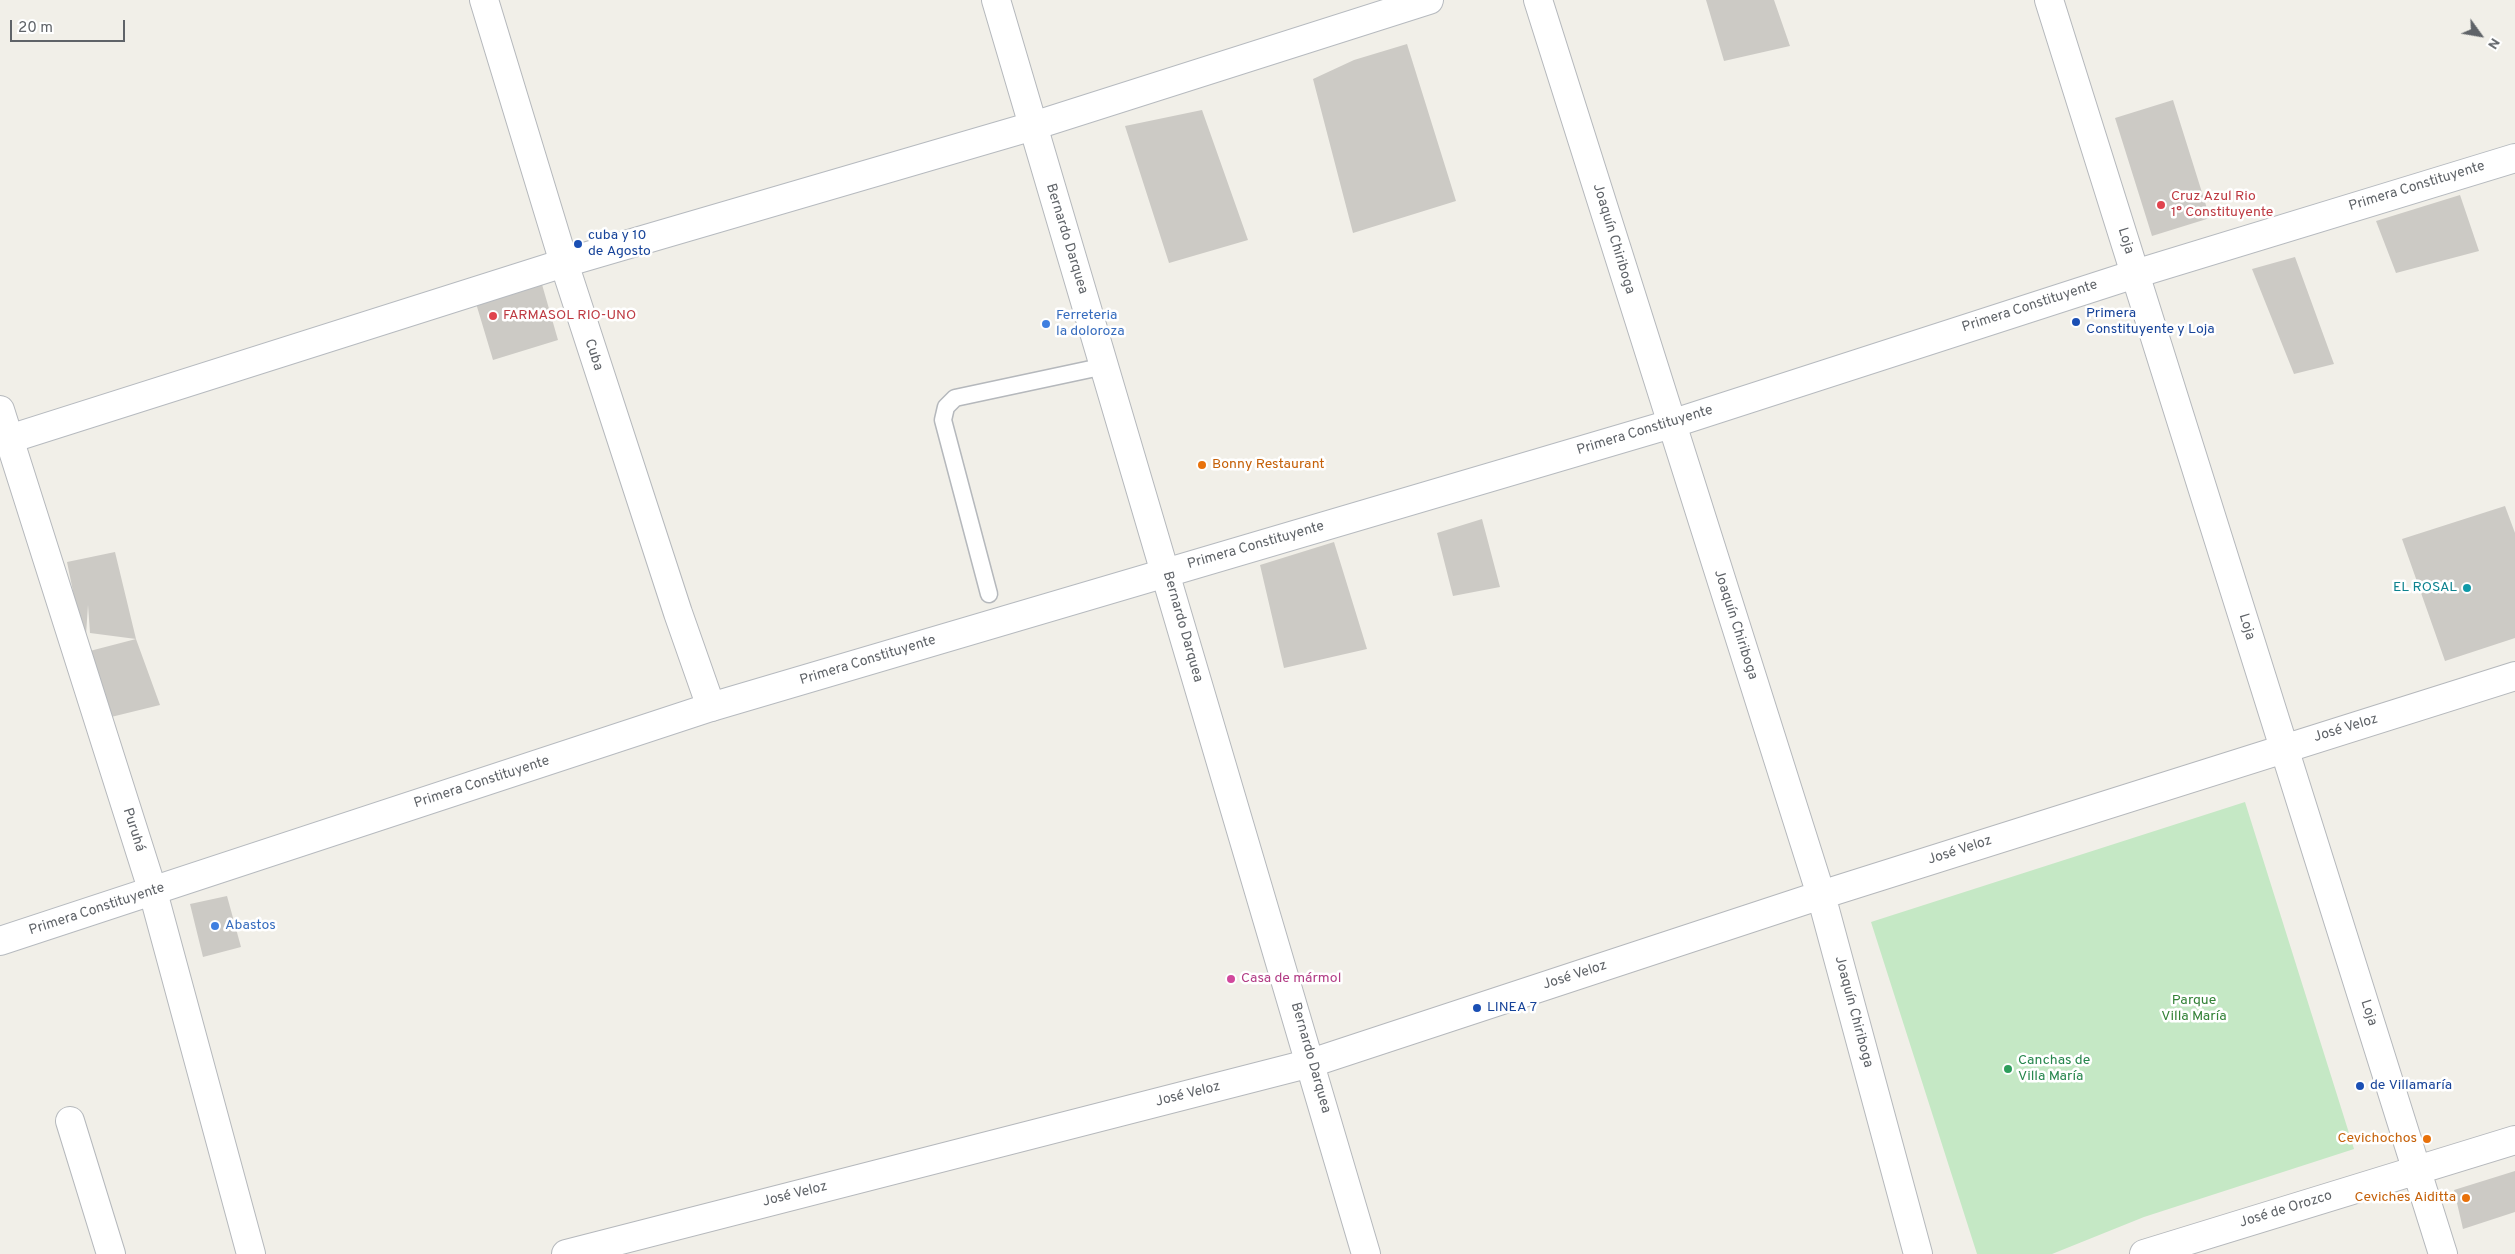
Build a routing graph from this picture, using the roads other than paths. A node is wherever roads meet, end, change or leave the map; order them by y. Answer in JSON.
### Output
{"nodes":[{"id":1,"x":484,"y":0,"type":"edge"},
{"id":2,"x":996,"y":0,"type":"edge"},
{"id":3,"x":1429,"y":0,"type":"edge"},
{"id":4,"x":1538,"y":0,"type":"edge"},
{"id":5,"x":2049,"y":0,"type":"edge"},
{"id":6,"x":1033,"y":126,"type":"junction"},
{"id":7,"x":2515,"y":158,"type":"edge"},
{"id":8,"x":564,"y":263,"type":"junction"},
{"id":9,"x":2135,"y":274,"type":"junction"},
{"id":10,"x":1105,"y":366,"type":"junction"},
{"id":11,"x":0,"y":410,"type":"edge"},
{"id":12,"x":1671,"y":424,"type":"junction"},
{"id":13,"x":4,"y":440,"type":"edge"},
{"id":14,"x":1166,"y":572,"type":"junction"},
{"id":15,"x":989,"y":594,"type":"dead end"},
{"id":16,"x":2515,"y":676,"type":"edge"},
{"id":17,"x":711,"y":707,"type":"junction"},
{"id":18,"x":2284,"y":748,"type":"junction"},
{"id":19,"x":153,"y":892,"type":"junction"},
{"id":20,"x":1821,"y":895,"type":"junction"},
{"id":21,"x":0,"y":941,"type":"edge"},
{"id":22,"x":1311,"y":1063,"type":"junction"},
{"id":23,"x":70,"y":1121,"type":"dead end"},
{"id":24,"x":2515,"y":1140,"type":"edge"},
{"id":25,"x":2417,"y":1169,"type":"junction"},
{"id":26,"x":111,"y":1254,"type":"edge"},
{"id":27,"x":250,"y":1254,"type":"edge"},
{"id":28,"x":566,"y":1254,"type":"edge"},
{"id":29,"x":1366,"y":1254,"type":"edge"},
{"id":30,"x":1918,"y":1254,"type":"edge"},
{"id":31,"x":2144,"y":1254,"type":"edge"},
{"id":32,"x":2444,"y":1254,"type":"edge"}],
"edges":[{"from":1,"to":8,"type":"street","name":"Cuba"},
{"from":2,"to":6,"type":"street","name":"Bernardo Darquea"},
{"from":3,"to":6,"type":"street"},
{"from":4,"to":12,"type":"street","name":"Joaquín Chiriboga"},
{"from":5,"to":9,"type":"street","name":"Loja"},
{"from":6,"to":8,"type":"street"},
{"from":6,"to":10,"type":"street","name":"Bernardo Darquea"},
{"from":7,"to":9,"type":"street","name":"Primera Constituyente"},
{"from":8,"to":13,"type":"street"},
{"from":8,"to":17,"type":"street","name":"Cuba"},
{"from":9,"to":12,"type":"street","name":"Primera Constituyente"},
{"from":9,"to":18,"type":"street","name":"Loja"},
{"from":10,"to":14,"type":"street","name":"Bernardo Darquea"},
{"from":10,"to":15,"type":"lane"},
{"from":11,"to":13,"type":"street","name":"Puruhá"},
{"from":12,"to":14,"type":"street","name":"Primera Constituyente"},
{"from":12,"to":20,"type":"street","name":"Joaquín Chiriboga"},
{"from":13,"to":19,"type":"street","name":"Puruhá"},
{"from":14,"to":17,"type":"street","name":"Primera Constituyente"},
{"from":14,"to":22,"type":"street","name":"Bernardo Darquea"},
{"from":16,"to":18,"type":"street","name":"José Veloz"},
{"from":17,"to":19,"type":"street","name":"Primera Constituyente"},
{"from":18,"to":20,"type":"street","name":"José Veloz"},
{"from":18,"to":25,"type":"street","name":"Loja"},
{"from":19,"to":21,"type":"street","name":"Primera Constituyente"},
{"from":19,"to":27,"type":"street","name":"Puruhá"},
{"from":20,"to":22,"type":"street","name":"José Veloz"},
{"from":20,"to":30,"type":"street","name":"Joaquín Chiriboga"},
{"from":22,"to":28,"type":"street","name":"José Veloz"},
{"from":22,"to":29,"type":"street","name":"Bernardo Darquea"},
{"from":23,"to":26,"type":"street"},
{"from":24,"to":25,"type":"street","name":"José de Orozco"},
{"from":25,"to":31,"type":"street","name":"José de Orozco"},
{"from":25,"to":32,"type":"street","name":"Loja"}]}
